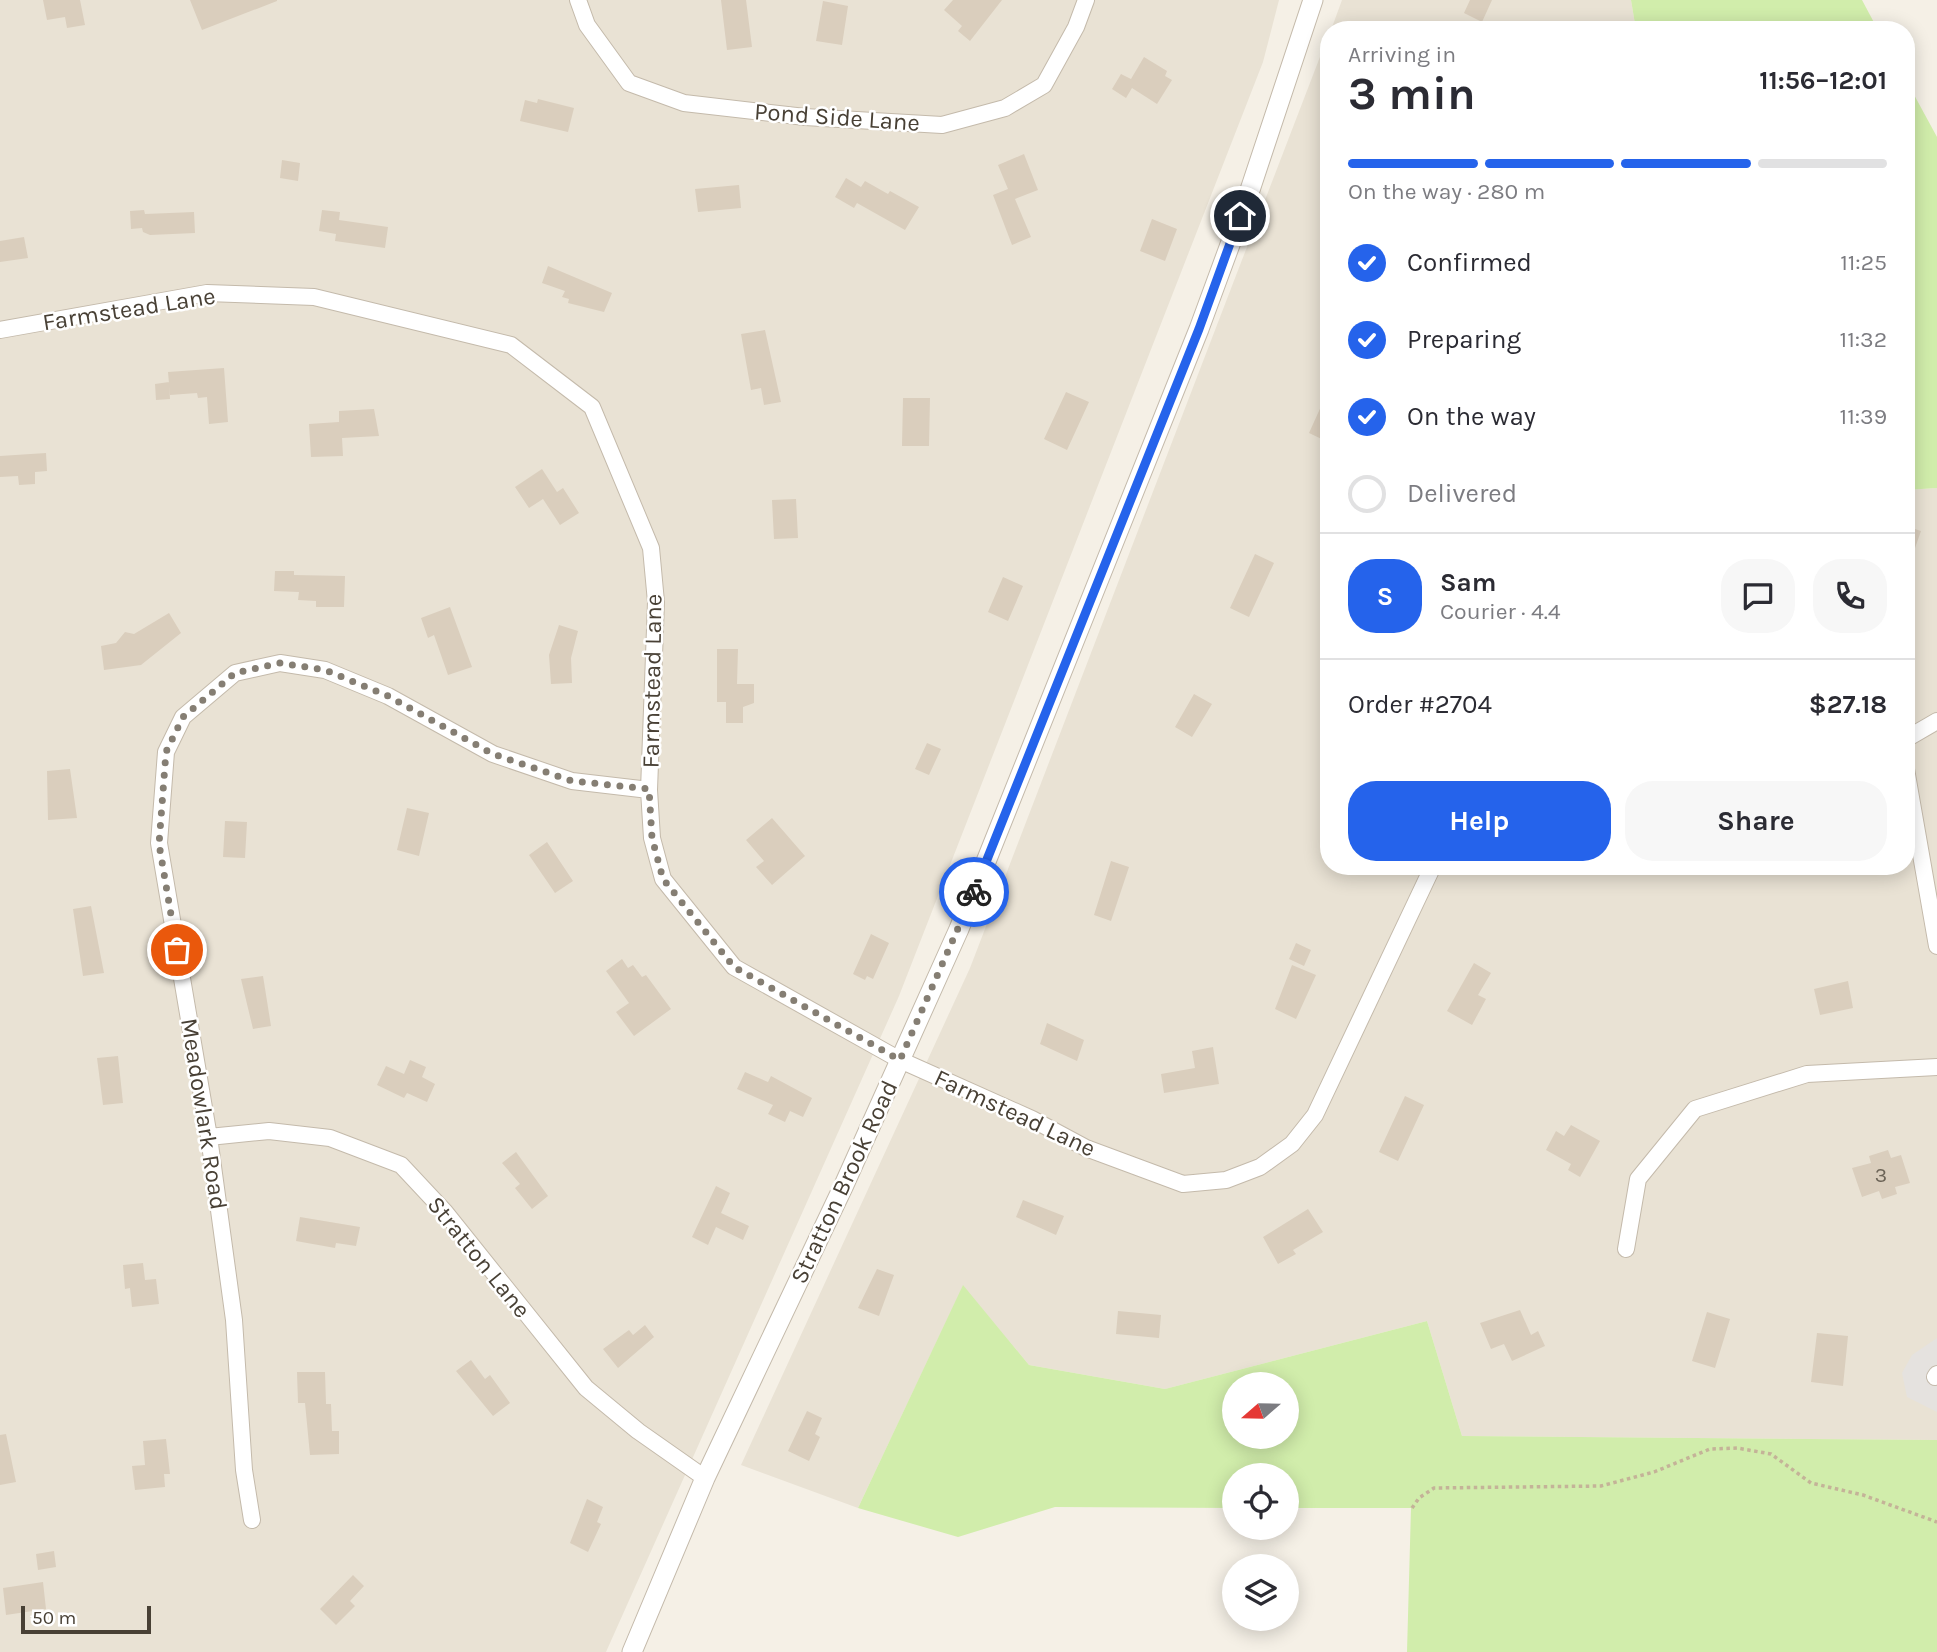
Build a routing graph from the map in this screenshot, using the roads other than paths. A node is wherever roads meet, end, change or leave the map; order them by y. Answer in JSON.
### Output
{"nodes":[{"id":1,"x":578,"y":0,"type":"edge"},
{"id":2,"x":1086,"y":0,"type":"edge"},
{"id":3,"x":1313,"y":0,"type":"edge"},
{"id":4,"x":0,"y":330,"type":"edge"},
{"id":5,"x":1937,"y":721,"type":"edge"},
{"id":6,"x":1915,"y":734,"type":"edge"},
{"id":7,"x":649,"y":789,"type":"junction"},
{"id":8,"x":1915,"y":820,"type":"edge"},
{"id":9,"x":1429,"y":875,"type":"edge"},
{"id":10,"x":1937,"y":946,"type":"edge"},
{"id":11,"x":900,"y":1060,"type":"junction"},
{"id":12,"x":1937,"y":1067,"type":"edge"},
{"id":13,"x":209,"y":1137,"type":"junction"},
{"id":14,"x":1626,"y":1249,"type":"dead end"},
{"id":15,"x":705,"y":1478,"type":"junction"},
{"id":16,"x":252,"y":1520,"type":"dead end"},
{"id":17,"x":632,"y":1652,"type":"edge"}],
"edges":[{"from":1,"to":2,"type":"street","name":"Pond Side Lane"},
{"from":3,"to":11,"type":"street","name":"Stratton Brook Road"},
{"from":4,"to":7,"type":"street","name":"Farmstead Lane"},
{"from":5,"to":6,"type":"street"},
{"from":7,"to":11,"type":"street","name":"Farmstead Lane"},
{"from":7,"to":13,"type":"street","name":"Meadowlark Road"},
{"from":8,"to":10,"type":"street"},
{"from":9,"to":11,"type":"street","name":"Farmstead Lane"},
{"from":11,"to":15,"type":"street","name":"Stratton Brook Road"},
{"from":12,"to":14,"type":"street"},
{"from":13,"to":15,"type":"street","name":"Stratton Lane"},
{"from":13,"to":16,"type":"street","name":"Meadowlark Road"},
{"from":15,"to":17,"type":"street","name":"Stratton Brook Road"}]}
